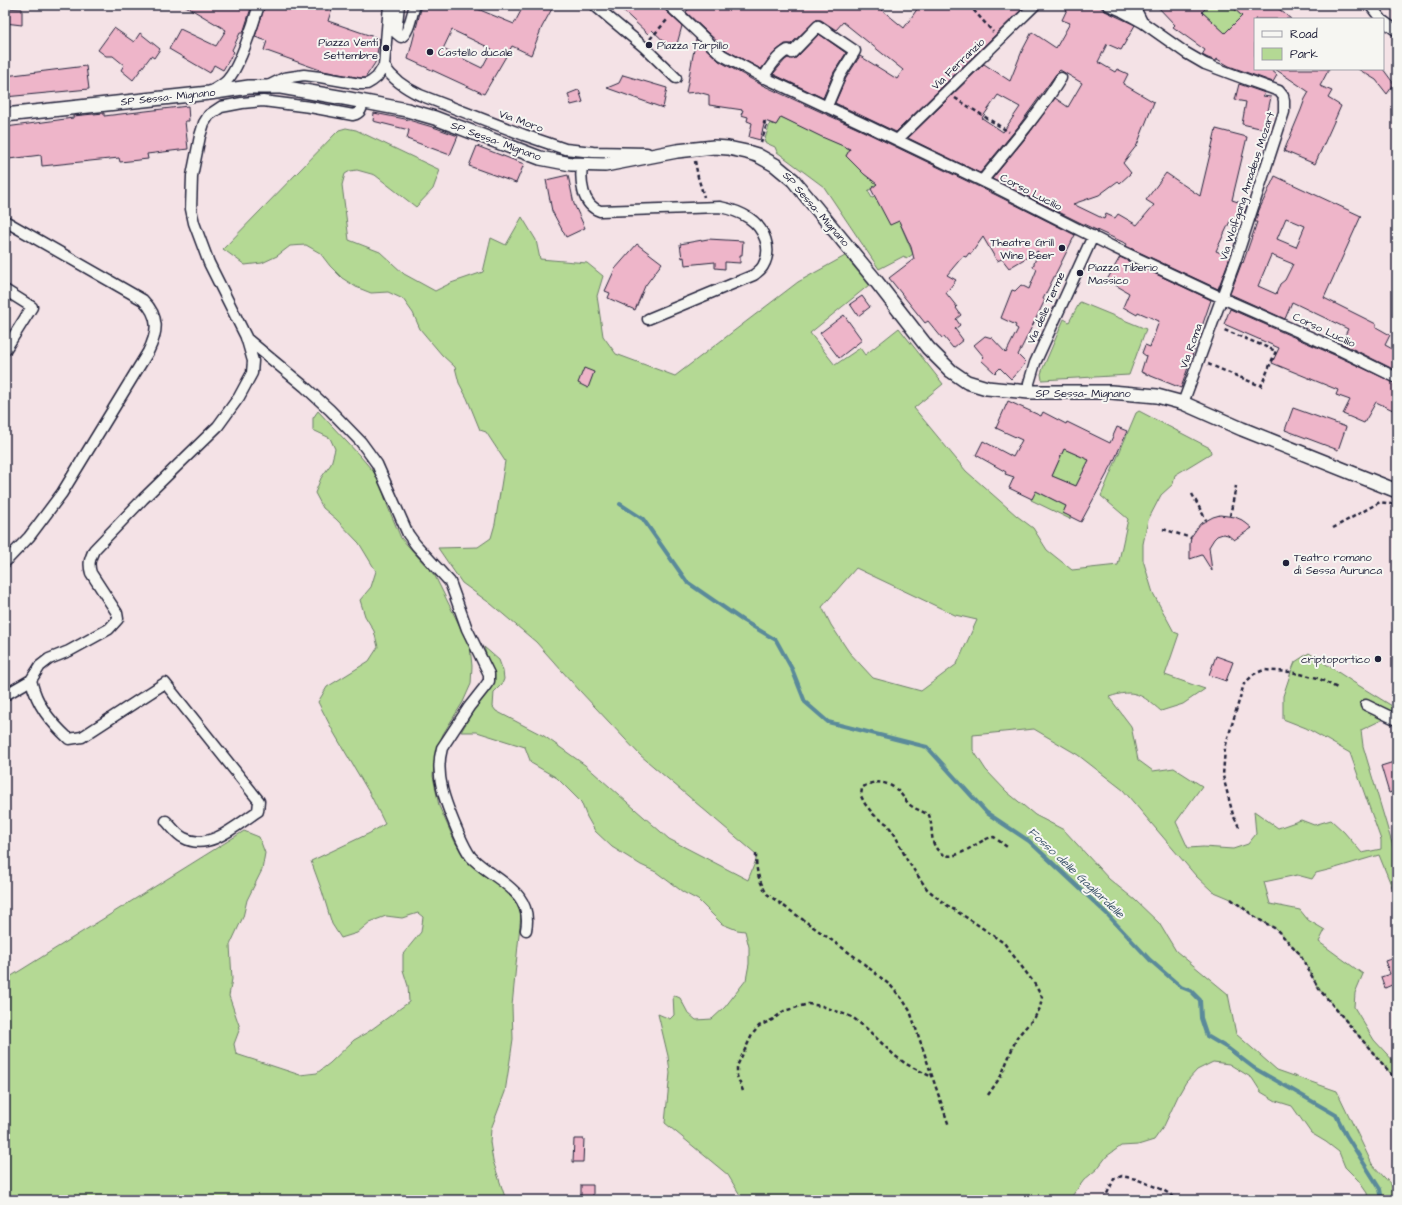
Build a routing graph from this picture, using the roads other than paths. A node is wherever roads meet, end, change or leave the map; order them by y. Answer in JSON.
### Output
{"nodes":[{"id":1,"x":259,"y":5,"type":"edge"},
{"id":2,"x":389,"y":5,"type":"edge"},
{"id":3,"x":399,"y":5,"type":"edge"},
{"id":4,"x":415,"y":5,"type":"edge"},
{"id":5,"x":594,"y":5,"type":"edge"},
{"id":6,"x":1036,"y":5,"type":"edge"},
{"id":7,"x":1108,"y":5,"type":"edge"},
{"id":8,"x":1136,"y":5,"type":"edge"},
{"id":9,"x":1370,"y":5,"type":"edge"},
{"id":10,"x":675,"y":7,"type":"edge"},
{"id":11,"x":1380,"y":18,"type":"edge"},
{"id":12,"x":1384,"y":21,"type":"edge"},
{"id":13,"x":1142,"y":22,"type":"junction"},
{"id":14,"x":1397,"y":31,"type":"edge"},
{"id":15,"x":384,"y":66,"type":"junction"},
{"id":16,"x":676,"y":78,"type":"dead end"},
{"id":17,"x":763,"y":78,"type":"junction"},
{"id":18,"x":1061,"y":78,"type":"dead end"},
{"id":19,"x":268,"y":87,"type":"junction"},
{"id":20,"x":208,"y":94,"type":"junction"},
{"id":21,"x":363,"y":101,"type":"junction"},
{"id":22,"x":827,"y":106,"type":"junction"},
{"id":23,"x":5,"y":115,"type":"edge"},
{"id":24,"x":897,"y":140,"type":"junction"},
{"id":25,"x":664,"y":153,"type":"junction"},
{"id":26,"x":582,"y":165,"type":"junction"},
{"id":27,"x":982,"y":181,"type":"junction"},
{"id":28,"x":5,"y":221,"type":"edge"},
{"id":29,"x":1093,"y":236,"type":"junction"},
{"id":30,"x":5,"y":290,"type":"edge"},
{"id":31,"x":1222,"y":298,"type":"junction"},
{"id":32,"x":648,"y":319,"type":"dead end"},
{"id":33,"x":246,"y":337,"type":"junction"},
{"id":34,"x":5,"y":350,"type":"edge"},
{"id":35,"x":1397,"y":378,"type":"edge"},
{"id":36,"x":1029,"y":392,"type":"junction"},
{"id":37,"x":1183,"y":403,"type":"junction"},
{"id":38,"x":1397,"y":491,"type":"edge"},
{"id":39,"x":5,"y":562,"type":"edge"},
{"id":40,"x":31,"y":680,"type":"junction"},
{"id":41,"x":5,"y":695,"type":"edge"},
{"id":42,"x":1366,"y":706,"type":"dead end"},
{"id":43,"x":1397,"y":720,"type":"edge"},
{"id":44,"x":166,"y":820,"type":"dead end"},
{"id":45,"x":526,"y":930,"type":"dead end"}],
"edges":[{"from":1,"to":20,"type":"street"},
{"from":2,"to":15,"type":"street"},
{"from":3,"to":4,"type":"street"},
{"from":5,"to":16,"type":"street"},
{"from":6,"to":24,"type":"street","name":"Via Ferranzio"},
{"from":7,"to":13,"type":"street"},
{"from":8,"to":13,"type":"street"},
{"from":9,"to":11,"type":"street"},
{"from":10,"to":17,"type":"street","name":"Corso Lucilio"},
{"from":12,"to":14,"type":"street"},
{"from":13,"to":31,"type":"street","name":"Via Wolfgang Amadeus Mozart"},
{"from":15,"to":19,"type":"street"},
{"from":15,"to":25,"type":"street","name":"Via Moro"},
{"from":17,"to":22,"type":"street","name":"Corso Lucilio"},
{"from":17,"to":22,"type":"street"},
{"from":18,"to":27,"type":"street"},
{"from":19,"to":20,"type":"street","name":"SP Sessa- Mignano"},
{"from":19,"to":21,"type":"street","name":"SP Sessa- Mignano"},
{"from":20,"to":23,"type":"street","name":"SP Sessa- Mignano"},
{"from":21,"to":26,"type":"street","name":"SP Sessa- Mignano"},
{"from":21,"to":33,"type":"street"},
{"from":22,"to":24,"type":"street","name":"Corso Lucilio"},
{"from":24,"to":27,"type":"street","name":"Corso Lucilio"},
{"from":25,"to":26,"type":"street","name":"SP Sessa- Mignano"},
{"from":25,"to":36,"type":"street","name":"SP Sessa- Mignano"},
{"from":26,"to":32,"type":"street"},
{"from":27,"to":29,"type":"street","name":"Corso Lucilio"},
{"from":28,"to":39,"type":"street"},
{"from":29,"to":31,"type":"street","name":"Corso Lucilio"},
{"from":29,"to":36,"type":"street","name":"Via delle Terme"},
{"from":30,"to":34,"type":"street"},
{"from":31,"to":35,"type":"street","name":"Corso Lucilio"},
{"from":31,"to":37,"type":"street","name":"Via Roma"},
{"from":33,"to":40,"type":"street"},
{"from":33,"to":45,"type":"street"},
{"from":36,"to":37,"type":"street","name":"SP Sessa- Mignano"},
{"from":37,"to":38,"type":"street","name":"SP Sessa- Mignano"},
{"from":40,"to":41,"type":"street"},
{"from":40,"to":44,"type":"street"},
{"from":42,"to":43,"type":"street"}]}
